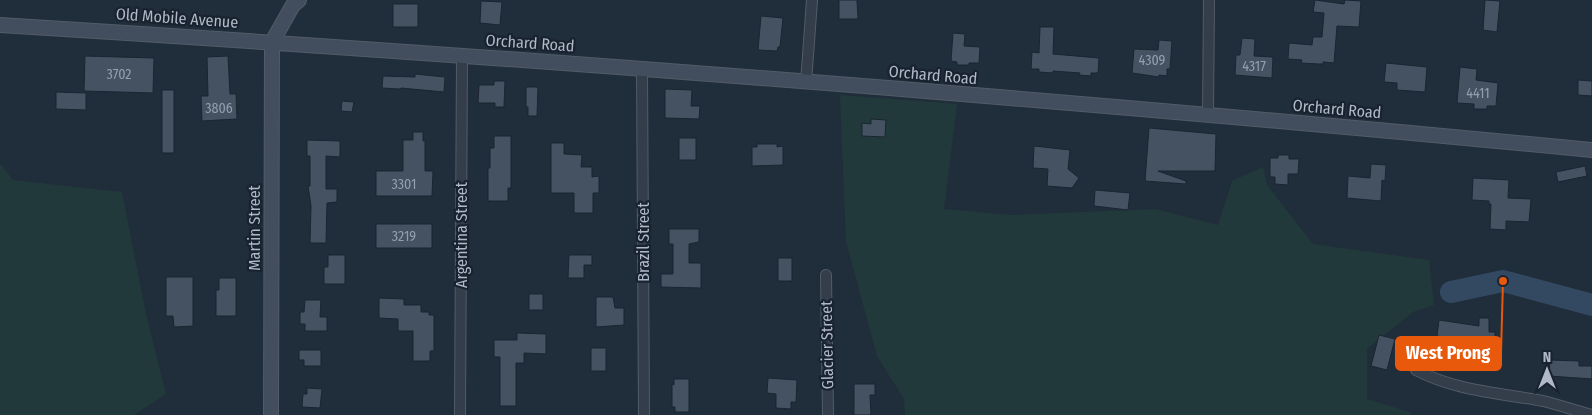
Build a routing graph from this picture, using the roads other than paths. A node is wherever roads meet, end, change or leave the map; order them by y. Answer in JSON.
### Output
{"nodes":[{"id":1,"x":299,"y":0,"type":"edge"},
{"id":2,"x":812,"y":0,"type":"edge"},
{"id":3,"x":1209,"y":0,"type":"edge"},
{"id":4,"x":0,"y":24,"type":"edge"},
{"id":5,"x":272,"y":42,"type":"junction"},
{"id":6,"x":462,"y":56,"type":"junction"},
{"id":7,"x":642,"y":70,"type":"junction"},
{"id":8,"x":806,"y":83,"type":"junction"},
{"id":9,"x":1208,"y":116,"type":"junction"},
{"id":10,"x":1592,"y":150,"type":"edge"},
{"id":11,"x":826,"y":275,"type":"dead end"},
{"id":12,"x":1416,"y":370,"type":"dead end"},
{"id":13,"x":1581,"y":414,"type":"edge"},
{"id":14,"x":271,"y":415,"type":"edge"},
{"id":15,"x":460,"y":415,"type":"edge"},
{"id":16,"x":644,"y":415,"type":"edge"},
{"id":17,"x":828,"y":415,"type":"edge"},
{"id":18,"x":1592,"y":415,"type":"edge"}],
"edges":[{"from":1,"to":5,"type":"main road"},
{"from":2,"to":8,"type":"street"},
{"from":3,"to":9,"type":"street"},
{"from":4,"to":5,"type":"main road","name":"Old Mobile Avenue"},
{"from":5,"to":6,"type":"main road","name":"Orchard Road"},
{"from":5,"to":14,"type":"main road","name":"Martin Street"},
{"from":6,"to":7,"type":"main road","name":"Orchard Road"},
{"from":6,"to":15,"type":"street","name":"Argentina Street"},
{"from":7,"to":8,"type":"main road","name":"Orchard Road"},
{"from":7,"to":16,"type":"street","name":"Brazil Street"},
{"from":8,"to":9,"type":"main road","name":"Orchard Road"},
{"from":9,"to":10,"type":"main road","name":"Orchard Road"},
{"from":11,"to":17,"type":"street","name":"Glacier Street"},
{"from":12,"to":13,"type":"street"},
{"from":13,"to":18,"type":"street"}]}
